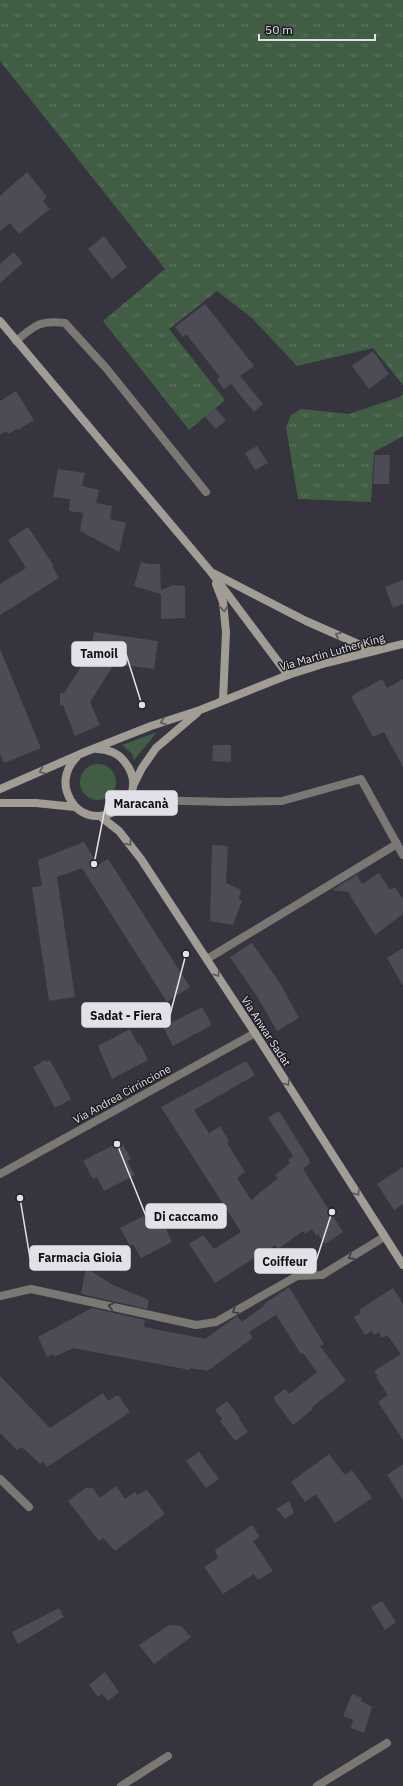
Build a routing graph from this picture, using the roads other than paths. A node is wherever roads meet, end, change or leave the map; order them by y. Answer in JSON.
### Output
{"nodes":[{"id":1,"x":0,"y":321,"type":"edge"},
{"id":2,"x":16,"y":341,"type":"junction"},
{"id":3,"x":206,"y":492,"type":"dead end"},
{"id":4,"x":211,"y":572,"type":"junction"},
{"id":5,"x":403,"y":644,"type":"edge"},
{"id":6,"x":374,"y":651,"type":"junction"},
{"id":7,"x":288,"y":674,"type":"junction"},
{"id":8,"x":223,"y":700,"type":"junction"},
{"id":9,"x":200,"y":710,"type":"junction"},
{"id":10,"x":92,"y":750,"type":"junction"},
{"id":11,"x":78,"y":756,"type":"junction"},
{"id":12,"x":133,"y":786,"type":"junction"},
{"id":13,"x":0,"y":789,"type":"edge"},
{"id":14,"x":0,"y":803,"type":"edge"},
{"id":15,"x":125,"y":804,"type":"junction"},
{"id":16,"x":75,"y":807,"type":"junction"},
{"id":17,"x":100,"y":816,"type":"junction"},
{"id":18,"x":397,"y":844,"type":"junction"},
{"id":19,"x":403,"y":855,"type":"edge"},
{"id":20,"x":207,"y":959,"type":"junction"},
{"id":21,"x":255,"y":1033,"type":"junction"},
{"id":22,"x":0,"y":1174,"type":"edge"},
{"id":23,"x":384,"y":1237,"type":"junction"},
{"id":24,"x":403,"y":1265,"type":"edge"},
{"id":25,"x":0,"y":1296,"type":"edge"},
{"id":26,"x":0,"y":1479,"type":"edge"},
{"id":27,"x":29,"y":1507,"type":"dead end"},
{"id":28,"x":387,"y":1743,"type":"dead end"},
{"id":29,"x":168,"y":1756,"type":"dead end"},
{"id":30,"x":121,"y":1786,"type":"edge"},
{"id":31,"x":317,"y":1786,"type":"edge"}],
"edges":[{"from":1,"to":2,"type":"street"},
{"from":2,"to":3,"type":"street"},
{"from":2,"to":4,"type":"street"},
{"from":6,"to":4,"type":"street","one_way":true},
{"from":4,"to":7,"type":"street"},
{"from":4,"to":8,"type":"street","one_way":true},
{"from":5,"to":6,"type":"street","name":"Via Martin Luther King"},
{"from":6,"to":7,"type":"street","name":"Via Martin Luther King"},
{"from":7,"to":8,"type":"street","name":"Via Martin Luther King"},
{"from":8,"to":9,"type":"street","name":"Via Martin Luther King"},
{"from":9,"to":10,"type":"street","one_way":true},
{"from":9,"to":12,"type":"street"},
{"from":10,"to":11,"type":"street"},
{"from":10,"to":12,"type":"street"},
{"from":11,"to":13,"type":"street","one_way":true},
{"from":11,"to":16,"type":"street"},
{"from":12,"to":15,"type":"street"},
{"from":14,"to":16,"type":"street"},
{"from":15,"to":17,"type":"street"},
{"from":15,"to":18,"type":"street"},
{"from":16,"to":17,"type":"street"},
{"from":17,"to":20,"type":"street","name":"Via Anwar Sadat","one_way":true},
{"from":18,"to":19,"type":"street"},
{"from":18,"to":20,"type":"street"},
{"from":20,"to":21,"type":"street","name":"Via Anwar Sadat","one_way":true},
{"from":21,"to":22,"type":"street","name":"Via Andrea Cirrincione"},
{"from":21,"to":23,"type":"street","name":"Via Anwar Sadat","one_way":true},
{"from":23,"to":24,"type":"street","name":"Via Anwar Sadat"},
{"from":23,"to":25,"type":"street","one_way":true},
{"from":26,"to":27,"type":"street"},
{"from":28,"to":31,"type":"street"},
{"from":29,"to":30,"type":"street"}]}
